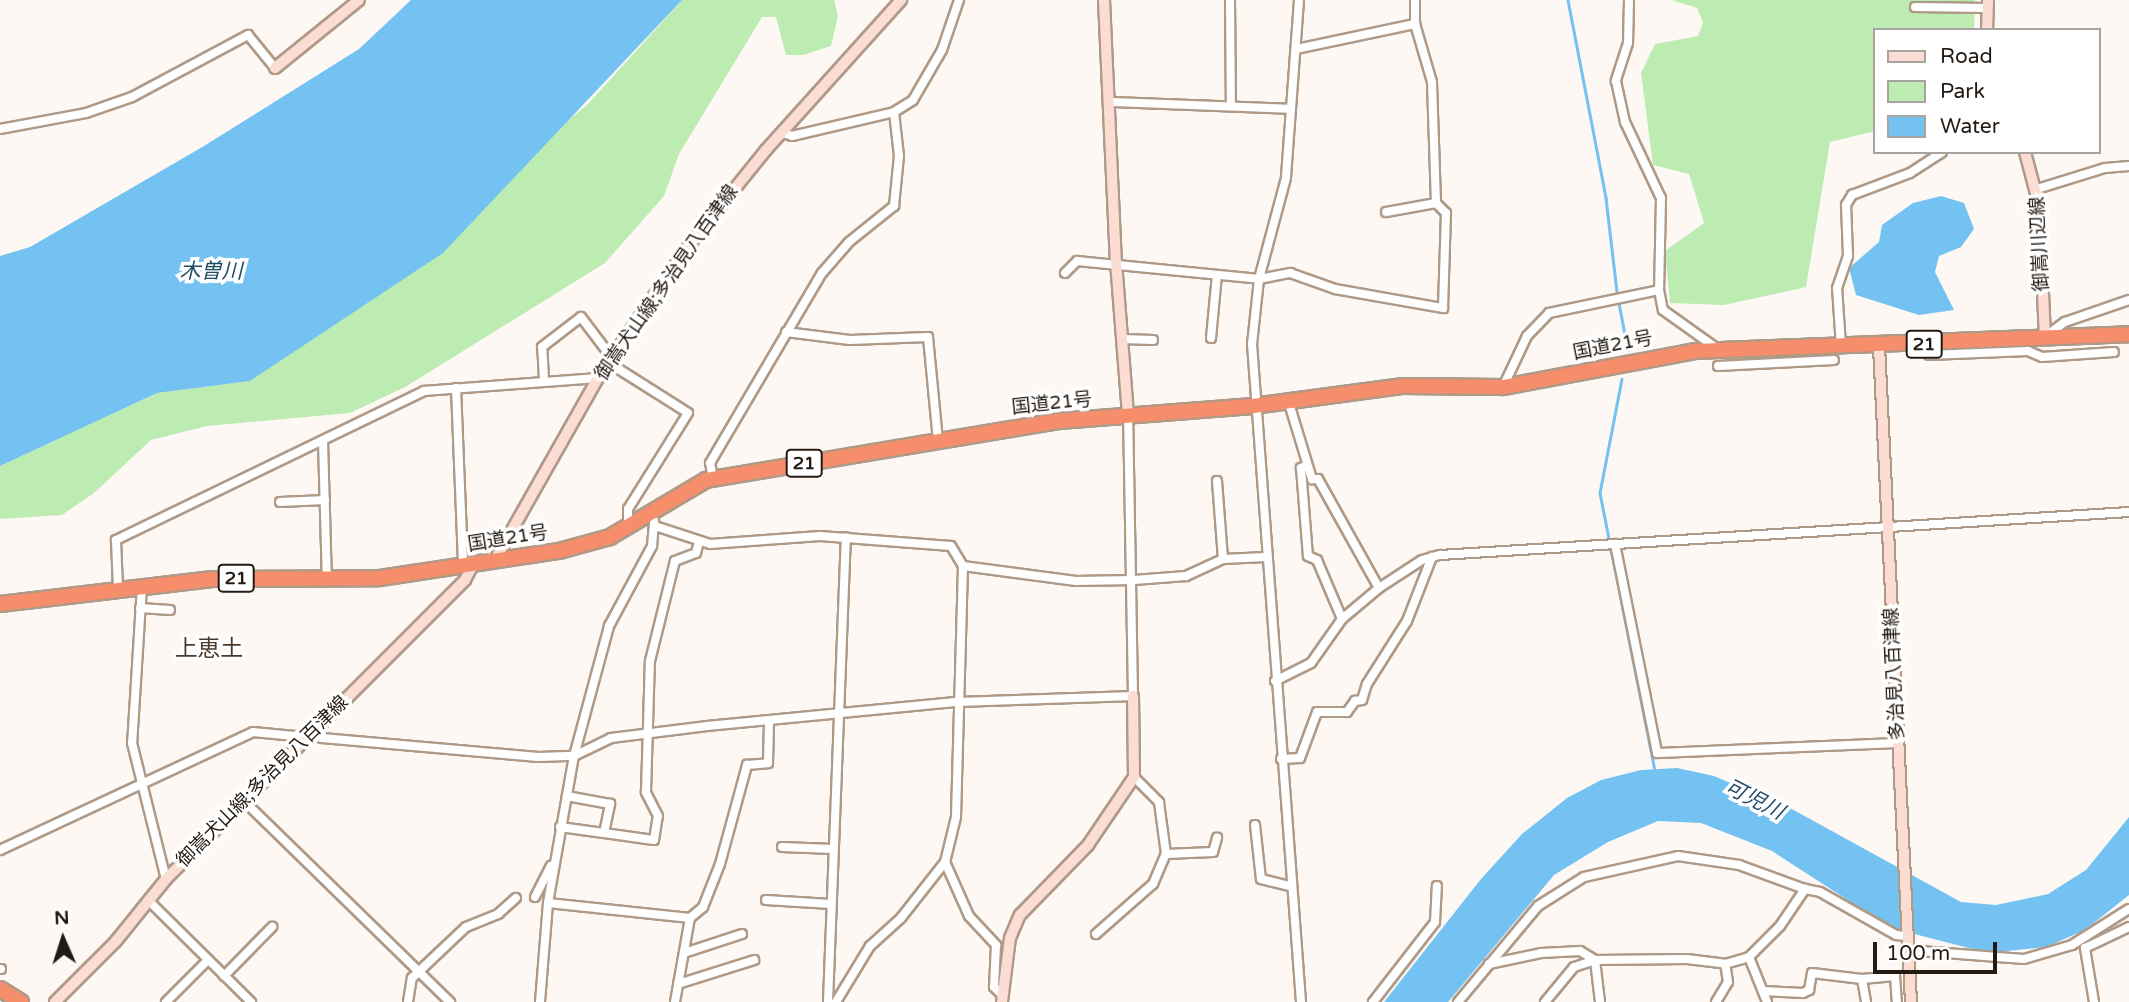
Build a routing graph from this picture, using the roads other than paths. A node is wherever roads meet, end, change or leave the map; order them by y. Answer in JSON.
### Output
{"nodes":[{"id":1,"x":359,"y":0,"type":"edge"},
{"id":2,"x":901,"y":0,"type":"edge"},
{"id":3,"x":959,"y":0,"type":"edge"},
{"id":4,"x":1104,"y":0,"type":"edge"},
{"id":5,"x":1230,"y":0,"type":"edge"},
{"id":6,"x":1299,"y":0,"type":"edge"},
{"id":7,"x":1415,"y":0,"type":"edge"},
{"id":8,"x":1629,"y":0,"type":"edge"},
{"id":9,"x":1988,"y":4,"type":"edge"},
{"id":10,"x":1915,"y":7,"type":"dead end"},
{"id":11,"x":1415,"y":24,"type":"junction"},
{"id":12,"x":1987,"y":28,"type":"edge"},
{"id":13,"x":1296,"y":49,"type":"junction"},
{"id":14,"x":275,"y":68,"type":"joint"},
{"id":15,"x":1110,"y":102,"type":"junction"},
{"id":16,"x":1231,"y":106,"type":"junction"},
{"id":17,"x":1292,"y":109,"type":"junction"},
{"id":18,"x":894,"y":112,"type":"junction"},
{"id":19,"x":0,"y":129,"type":"edge"},
{"id":20,"x":783,"y":133,"type":"junction"},
{"id":21,"x":1939,"y":154,"type":"edge"},
{"id":22,"x":2026,"y":154,"type":"edge"},
{"id":23,"x":2129,"y":166,"type":"edge"},
{"id":24,"x":2037,"y":189,"type":"junction"},
{"id":25,"x":1436,"y":203,"type":"junction"},
{"id":26,"x":1386,"y":212,"type":"dead end"},
{"id":27,"x":1116,"y":262,"type":"junction"},
{"id":28,"x":1065,"y":273,"type":"dead end"},
{"id":29,"x":1217,"y":275,"type":"junction"},
{"id":30,"x":1259,"y":279,"type":"junction"},
{"id":31,"x":1659,"y":290,"type":"junction"},
{"id":32,"x":2129,"y":300,"type":"edge"},
{"id":33,"x":786,"y":332,"type":"junction"},
{"id":34,"x":2129,"y":334,"type":"edge"},
{"id":35,"x":2045,"y":337,"type":"junction"},
{"id":36,"x":1211,"y":338,"type":"dead end"},
{"id":37,"x":1122,"y":339,"type":"junction"},
{"id":38,"x":1153,"y":340,"type":"dead end"},
{"id":39,"x":1879,"y":346,"type":"junction"},
{"id":40,"x":1718,"y":350,"type":"junction"},
{"id":41,"x":2114,"y":352,"type":"dead end"},
{"id":42,"x":1837,"y":354,"type":"junction"},
{"id":43,"x":1929,"y":355,"type":"dead end"},
{"id":44,"x":610,"y":360,"type":"junction"},
{"id":45,"x":1718,"y":366,"type":"dead end"},
{"id":46,"x":598,"y":378,"type":"junction"},
{"id":47,"x":544,"y":380,"type":"junction"},
{"id":48,"x":1503,"y":387,"type":"junction"},
{"id":49,"x":456,"y":388,"type":"junction"},
{"id":50,"x":1288,"y":400,"type":"junction"},
{"id":51,"x":1254,"y":405,"type":"junction"},
{"id":52,"x":1128,"y":415,"type":"junction"},
{"id":53,"x":938,"y":440,"type":"junction"},
{"id":54,"x":323,"y":441,"type":"junction"},
{"id":55,"x":1307,"y":465,"type":"junction"},
{"id":56,"x":713,"y":478,"type":"junction"},
{"id":57,"x":1217,"y":481,"type":"dead end"},
{"id":58,"x":325,"y":500,"type":"junction"},
{"id":59,"x":280,"y":502,"type":"dead end"},
{"id":60,"x":2129,"y":512,"type":"edge"},
{"id":61,"x":653,"y":519,"type":"junction"},
{"id":62,"x":628,"y":527,"type":"junction"},
{"id":63,"x":1887,"y":527,"type":"junction"},
{"id":64,"x":846,"y":537,"type":"junction"},
{"id":65,"x":699,"y":542,"type":"junction"},
{"id":66,"x":1615,"y":544,"type":"junction"},
{"id":67,"x":1266,"y":557,"type":"junction"},
{"id":68,"x":1432,"y":557,"type":"junction"},
{"id":69,"x":1223,"y":559,"type":"junction"},
{"id":70,"x":495,"y":560,"type":"junction"},
{"id":71,"x":468,"y":565,"type":"junction"},
{"id":72,"x":962,"y":566,"type":"junction"},
{"id":73,"x":327,"y":580,"type":"junction"},
{"id":74,"x":1134,"y":580,"type":"junction"},
{"id":75,"x":142,"y":585,"type":"junction"},
{"id":76,"x":118,"y":587,"type":"junction"},
{"id":77,"x":1379,"y":588,"type":"junction"},
{"id":78,"x":0,"y":604,"type":"edge"},
{"id":79,"x":140,"y":608,"type":"junction"},
{"id":80,"x":170,"y":610,"type":"dead end"},
{"id":81,"x":1342,"y":619,"type":"junction"},
{"id":82,"x":1275,"y":681,"type":"junction"},
{"id":83,"x":1133,"y":695,"type":"junction"},
{"id":84,"x":958,"y":702,"type":"junction"},
{"id":85,"x":839,"y":713,"type":"junction"},
{"id":86,"x":769,"y":721,"type":"junction"},
{"id":87,"x":648,"y":733,"type":"junction"},
{"id":88,"x":312,"y":734,"type":"junction"},
{"id":89,"x":303,"y":742,"type":"junction"},
{"id":90,"x":1899,"y":743,"type":"junction"},
{"id":91,"x":574,"y":756,"type":"junction"},
{"id":92,"x":1282,"y":760,"type":"junction"},
{"id":93,"x":1134,"y":777,"type":"junction"},
{"id":94,"x":143,"y":784,"type":"junction"},
{"id":95,"x":567,"y":796,"type":"junction"},
{"id":96,"x":244,"y":802,"type":"junction"},
{"id":97,"x":1255,"y":825,"type":"dead end"},
{"id":98,"x":560,"y":827,"type":"junction"},
{"id":99,"x":604,"y":833,"type":"junction"},
{"id":100,"x":1217,"y":838,"type":"dead end"},
{"id":101,"x":782,"y":847,"type":"dead end"},
{"id":102,"x":833,"y":849,"type":"junction"},
{"id":103,"x":0,"y":850,"type":"edge"},
{"id":104,"x":1166,"y":854,"type":"junction"},
{"id":105,"x":554,"y":860,"type":"junction"},
{"id":106,"x":945,"y":862,"type":"junction"},
{"id":107,"x":166,"y":879,"type":"junction"},
{"id":108,"x":1437,"y":886,"type":"dead end"},
{"id":109,"x":1292,"y":887,"type":"junction"},
{"id":110,"x":1805,"y":889,"type":"junction"},
{"id":111,"x":535,"y":897,"type":"dead end"},
{"id":112,"x":516,"y":898,"type":"dead end"},
{"id":113,"x":148,"y":900,"type":"junction"},
{"id":114,"x":766,"y":900,"type":"dead end"},
{"id":115,"x":548,"y":903,"type":"junction"},
{"id":116,"x":831,"y":904,"type":"junction"},
{"id":117,"x":2129,"y":909,"type":"edge"},
{"id":118,"x":690,"y":918,"type":"junction"},
{"id":119,"x":272,"y":927,"type":"dead end"},
{"id":120,"x":2129,"y":927,"type":"edge"},
{"id":121,"x":1096,"y":933,"type":"dead end"},
{"id":122,"x":742,"y":934,"type":"dead end"},
{"id":123,"x":1906,"y":936,"type":"junction"},
{"id":124,"x":1907,"y":950,"type":"junction"},
{"id":125,"x":684,"y":953,"type":"junction"},
{"id":126,"x":1749,"y":957,"type":"junction"},
{"id":127,"x":208,"y":960,"type":"junction"},
{"id":128,"x":1595,"y":960,"type":"junction"},
{"id":129,"x":754,"y":961,"type":"dead end"},
{"id":130,"x":1489,"y":964,"type":"junction"},
{"id":131,"x":1726,"y":964,"type":"junction"},
{"id":132,"x":418,"y":975,"type":"junction"},
{"id":133,"x":224,"y":976,"type":"junction"},
{"id":134,"x":1862,"y":979,"type":"junction"},
{"id":135,"x":678,"y":984,"type":"junction"},
{"id":136,"x":0,"y":989,"type":"edge"},
{"id":137,"x":1763,"y":992,"type":"junction"},
{"id":138,"x":1002,"y":999,"type":"edge"},
{"id":139,"x":841,"y":1001,"type":"edge"},
{"id":140,"x":21,"y":1002,"type":"edge"},
{"id":141,"x":55,"y":1002,"type":"edge"},
{"id":142,"x":166,"y":1002,"type":"edge"},
{"id":143,"x":251,"y":1002,"type":"edge"},
{"id":144,"x":408,"y":1002,"type":"edge"},
{"id":145,"x":450,"y":1002,"type":"edge"},
{"id":146,"x":540,"y":1002,"type":"edge"},
{"id":147,"x":675,"y":1002,"type":"edge"},
{"id":148,"x":828,"y":1002,"type":"edge"},
{"id":149,"x":1301,"y":1002,"type":"edge"},
{"id":150,"x":1373,"y":1002,"type":"edge"},
{"id":151,"x":1458,"y":1002,"type":"edge"},
{"id":152,"x":1545,"y":1002,"type":"edge"},
{"id":153,"x":1600,"y":1002,"type":"edge"},
{"id":154,"x":1716,"y":1002,"type":"edge"},
{"id":155,"x":1767,"y":1002,"type":"edge"},
{"id":156,"x":1866,"y":1002,"type":"edge"},
{"id":157,"x":1897,"y":1002,"type":"edge"},
{"id":158,"x":1911,"y":1002,"type":"edge"},
{"id":159,"x":2094,"y":1002,"type":"edge"}],
"edges":[{"from":1,"to":14,"type":"main road"},
{"from":2,"to":20,"type":"main road","name":"御嵩犬山線;多治見八百津線"},
{"from":3,"to":18,"type":"street"},
{"from":4,"to":15,"type":"main road"},
{"from":5,"to":16,"type":"street"},
{"from":6,"to":13,"type":"street"},
{"from":7,"to":11,"type":"street"},
{"from":8,"to":31,"type":"street"},
{"from":9,"to":10,"type":"street"},
{"from":9,"to":12,"type":"main road"},
{"from":11,"to":13,"type":"street"},
{"from":11,"to":25,"type":"street"},
{"from":13,"to":17,"type":"street"},
{"from":14,"to":19,"type":"street"},
{"from":15,"to":16,"type":"street"},
{"from":15,"to":27,"type":"main road"},
{"from":16,"to":17,"type":"street"},
{"from":17,"to":30,"type":"street"},
{"from":18,"to":20,"type":"street"},
{"from":18,"to":33,"type":"street"},
{"from":20,"to":44,"type":"main road","name":"御嵩犬山線;多治見八百津線"},
{"from":21,"to":42,"type":"street"},
{"from":22,"to":24,"type":"main road","name":"御嵩川辺線"},
{"from":23,"to":24,"type":"street"},
{"from":24,"to":35,"type":"main road","name":"御嵩川辺線"},
{"from":25,"to":26,"type":"street"},
{"from":25,"to":30,"type":"street"},
{"from":27,"to":28,"type":"street"},
{"from":27,"to":29,"type":"street"},
{"from":27,"to":37,"type":"main road"},
{"from":29,"to":30,"type":"street"},
{"from":29,"to":36,"type":"street"},
{"from":30,"to":51,"type":"street"},
{"from":31,"to":40,"type":"street"},
{"from":31,"to":48,"type":"street"},
{"from":32,"to":35,"type":"street"},
{"from":33,"to":53,"type":"street"},
{"from":33,"to":56,"type":"street"},
{"from":34,"to":35,"type":"highway","name":"国道21号","number":"21"},
{"from":35,"to":39,"type":"highway","name":"国道21号","number":"21"},
{"from":37,"to":38,"type":"street"},
{"from":37,"to":52,"type":"main road"},
{"from":39,"to":42,"type":"highway","name":"国道21号","number":"21"},
{"from":39,"to":63,"type":"main road","name":"多治見八百津線"},
{"from":40,"to":42,"type":"highway","name":"国道21号","number":"21"},
{"from":40,"to":48,"type":"highway","name":"国道21号","number":"21"},
{"from":41,"to":43,"type":"street"},
{"from":42,"to":45,"type":"street"},
{"from":44,"to":46,"type":"main road","name":"御嵩犬山線;多治見八百津線"},
{"from":44,"to":47,"type":"street"},
{"from":44,"to":62,"type":"street"},
{"from":46,"to":47,"type":"street"},
{"from":46,"to":70,"type":"main road","name":"御嵩犬山線;多治見八百津線"},
{"from":47,"to":49,"type":"street"},
{"from":48,"to":50,"type":"highway","name":"国道21号","number":"21"},
{"from":49,"to":54,"type":"street"},
{"from":49,"to":71,"type":"street"},
{"from":50,"to":51,"type":"highway","name":"国道21号","number":"21"},
{"from":50,"to":55,"type":"street"},
{"from":51,"to":52,"type":"highway","name":"国道21号","number":"21"},
{"from":51,"to":67,"type":"street"},
{"from":52,"to":53,"type":"highway","name":"国道21号","number":"21"},
{"from":52,"to":74,"type":"street"},
{"from":53,"to":56,"type":"highway","name":"国道21号","number":"21"},
{"from":54,"to":58,"type":"street"},
{"from":54,"to":76,"type":"street"},
{"from":55,"to":77,"type":"street"},
{"from":55,"to":81,"type":"street"},
{"from":56,"to":61,"type":"highway","name":"国道21号","number":"21"},
{"from":57,"to":69,"type":"street"},
{"from":58,"to":59,"type":"street"},
{"from":58,"to":73,"type":"street"},
{"from":60,"to":63,"type":"street"},
{"from":61,"to":62,"type":"highway","name":"国道21号","number":"21"},
{"from":61,"to":65,"type":"street"},
{"from":61,"to":91,"type":"street"},
{"from":62,"to":70,"type":"highway","name":"国道21号","number":"21"},
{"from":63,"to":66,"type":"street"},
{"from":63,"to":90,"type":"main road","name":"多治見八百津線"},
{"from":64,"to":65,"type":"street"},
{"from":64,"to":72,"type":"street"},
{"from":64,"to":85,"type":"street"},
{"from":65,"to":87,"type":"street"},
{"from":66,"to":68,"type":"street"},
{"from":66,"to":90,"type":"street"},
{"from":67,"to":69,"type":"street"},
{"from":67,"to":82,"type":"street"},
{"from":68,"to":77,"type":"street"},
{"from":68,"to":92,"type":"street"},
{"from":69,"to":74,"type":"street"},
{"from":70,"to":71,"type":"highway","name":"国道21号","number":"21"},
{"from":71,"to":73,"type":"highway","name":"国道21号","number":"21"},
{"from":71,"to":88,"type":"main road","name":"御嵩犬山線;多治見八百津線"},
{"from":72,"to":74,"type":"street"},
{"from":72,"to":84,"type":"street"},
{"from":73,"to":75,"type":"highway","name":"国道21号","number":"21"},
{"from":74,"to":83,"type":"street"},
{"from":75,"to":76,"type":"highway","name":"国道21号","number":"21"},
{"from":75,"to":79,"type":"street"},
{"from":76,"to":78,"type":"highway","name":"国道21号","number":"21"},
{"from":77,"to":81,"type":"street"},
{"from":79,"to":80,"type":"street"},
{"from":79,"to":94,"type":"street"},
{"from":81,"to":82,"type":"street"},
{"from":82,"to":92,"type":"street"},
{"from":83,"to":84,"type":"street"},
{"from":83,"to":93,"type":"main road"},
{"from":84,"to":85,"type":"street"},
{"from":84,"to":106,"type":"street"},
{"from":85,"to":86,"type":"street"},
{"from":85,"to":102,"type":"street"},
{"from":86,"to":87,"type":"street"},
{"from":86,"to":118,"type":"street"},
{"from":87,"to":91,"type":"street"},
{"from":87,"to":99,"type":"street"},
{"from":88,"to":89,"type":"main road","name":"御嵩犬山線;多治見八百津線"},
{"from":88,"to":91,"type":"street"},
{"from":89,"to":94,"type":"street"},
{"from":89,"to":96,"type":"main road","name":"御嵩犬山線;多治見八百津線"},
{"from":90,"to":123,"type":"main road","name":"多治見八百津線"},
{"from":91,"to":95,"type":"street"},
{"from":92,"to":109,"type":"street"},
{"from":93,"to":104,"type":"street"},
{"from":93,"to":138,"type":"main road"},
{"from":94,"to":103,"type":"street"},
{"from":94,"to":107,"type":"street"},
{"from":95,"to":98,"type":"street"},
{"from":95,"to":99,"type":"street"},
{"from":96,"to":107,"type":"main road","name":"御嵩犬山線;多治見八百津線"},
{"from":96,"to":132,"type":"street"},
{"from":97,"to":109,"type":"street"},
{"from":98,"to":99,"type":"street"},
{"from":98,"to":105,"type":"street"},
{"from":100,"to":104,"type":"street"},
{"from":101,"to":102,"type":"street"},
{"from":102,"to":116,"type":"street"},
{"from":104,"to":121,"type":"street"},
{"from":105,"to":111,"type":"street"},
{"from":105,"to":115,"type":"street"},
{"from":106,"to":138,"type":"street"},
{"from":106,"to":139,"type":"street"},
{"from":107,"to":113,"type":"main road","name":"御嵩犬山線;多治見八百津線"},
{"from":108,"to":150,"type":"street"},
{"from":109,"to":149,"type":"street"},
{"from":110,"to":123,"type":"street"},
{"from":110,"to":126,"type":"street"},
{"from":110,"to":130,"type":"street"},
{"from":112,"to":132,"type":"street"},
{"from":113,"to":127,"type":"street"},
{"from":113,"to":141,"type":"main road","name":"御嵩犬山線;多治見八百津線"},
{"from":114,"to":116,"type":"street"},
{"from":115,"to":118,"type":"street"},
{"from":115,"to":146,"type":"street"},
{"from":116,"to":148,"type":"street"},
{"from":117,"to":124,"type":"street"},
{"from":118,"to":125,"type":"street"},
{"from":119,"to":133,"type":"street"},
{"from":120,"to":159,"type":"street"},
{"from":122,"to":125,"type":"street"},
{"from":123,"to":124,"type":"main road","name":"多治見八百津線"},
{"from":124,"to":158,"type":"main road","name":"多治見八百津線"},
{"from":125,"to":135,"type":"street"},
{"from":126,"to":131,"type":"street"},
{"from":126,"to":137,"type":"street"},
{"from":127,"to":133,"type":"street"},
{"from":127,"to":142,"type":"street"},
{"from":128,"to":130,"type":"street"},
{"from":128,"to":131,"type":"street"},
{"from":128,"to":152,"type":"street"},
{"from":128,"to":153,"type":"street"},
{"from":129,"to":135,"type":"street"},
{"from":130,"to":151,"type":"street"},
{"from":131,"to":154,"type":"street"},
{"from":132,"to":144,"type":"street"},
{"from":132,"to":145,"type":"street"},
{"from":133,"to":143,"type":"street"},
{"from":134,"to":137,"type":"street"},
{"from":134,"to":156,"type":"street"},
{"from":134,"to":157,"type":"street"},
{"from":135,"to":147,"type":"street"},
{"from":136,"to":140,"type":"highway"},
{"from":137,"to":155,"type":"street"}]}
